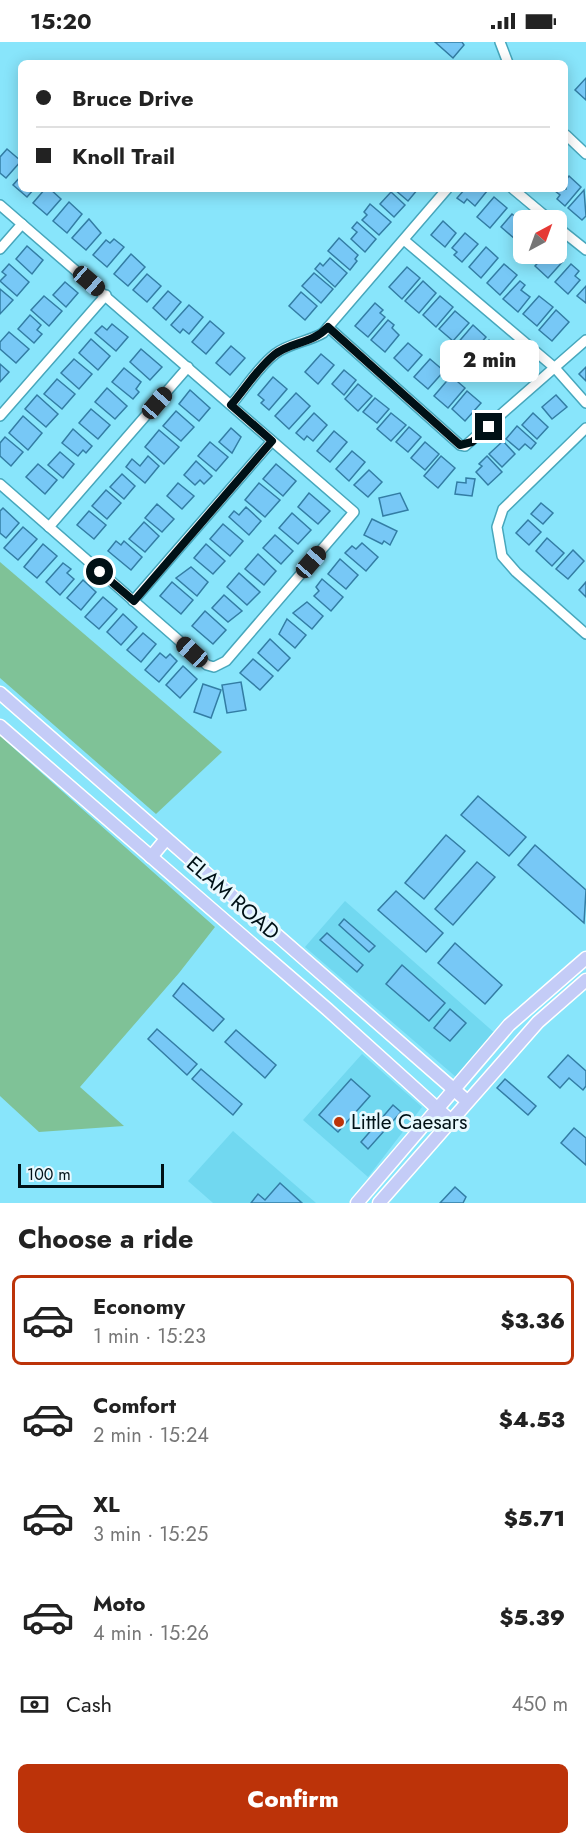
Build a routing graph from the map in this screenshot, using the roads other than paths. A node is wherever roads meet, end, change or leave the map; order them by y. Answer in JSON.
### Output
{"nodes":[{"id":1,"x":500,"y":42,"type":"edge"},
{"id":2,"x":507,"y":60,"type":"edge"},
{"id":3,"x":568,"y":137,"type":"edge"},
{"id":4,"x":586,"y":154,"type":"edge"},
{"id":5,"x":444,"y":192,"type":"edge"},
{"id":6,"x":517,"y":192,"type":"edge"},
{"id":7,"x":0,"y":205,"type":"edge"},
{"id":8,"x":538,"y":210,"type":"edge"},
{"id":9,"x":22,"y":224,"type":"junction"},
{"id":10,"x":567,"y":235,"type":"edge"},
{"id":11,"x":404,"y":240,"type":"junction"},
{"id":12,"x":0,"y":249,"type":"edge"},
{"id":13,"x":586,"y":250,"type":"edge"},
{"id":14,"x":106,"y":295,"type":"junction"},
{"id":15,"x":328,"y":327,"type":"junction"},
{"id":16,"x":586,"y":340,"type":"edge"},
{"id":17,"x":188,"y":367,"type":"junction"},
{"id":18,"x":555,"y":368,"type":"junction"},
{"id":19,"x":586,"y":403,"type":"edge"},
{"id":20,"x":231,"y":405,"type":"junction"},
{"id":21,"x":0,"y":416,"type":"edge"},
{"id":22,"x":586,"y":428,"type":"edge"},
{"id":23,"x":272,"y":441,"type":"junction"},
{"id":24,"x":0,"y":484,"type":"edge"},
{"id":25,"x":49,"y":527,"type":"junction"},
{"id":26,"x":134,"y":601,"type":"junction"},
{"id":27,"x":586,"y":633,"type":"edge"},
{"id":28,"x":0,"y":693,"type":"edge"},
{"id":29,"x":0,"y":726,"type":"edge"},
{"id":30,"x":166,"y":839,"type":"junction"},
{"id":31,"x":151,"y":857,"type":"junction"},
{"id":32,"x":586,"y":958,"type":"edge"},
{"id":33,"x":572,"y":968,"type":"junction"},
{"id":34,"x":584,"y":981,"type":"edge"},
{"id":35,"x":342,"y":994,"type":"junction"},
{"id":36,"x":327,"y":1009,"type":"junction"},
{"id":37,"x":454,"y":1089,"type":"junction"},
{"id":38,"x":467,"y":1101,"type":"junction"},
{"id":39,"x":437,"y":1110,"type":"junction"},
{"id":40,"x":450,"y":1120,"type":"junction"},
{"id":41,"x":380,"y":1176,"type":"junction"},
{"id":42,"x":393,"y":1187,"type":"junction"},
{"id":43,"x":357,"y":1203,"type":"edge"},
{"id":44,"x":379,"y":1203,"type":"edge"}],
"edges":[{"from":1,"to":2,"type":"street"},
{"from":3,"to":4,"type":"street"},
{"from":5,"to":11,"type":"street"},
{"from":6,"to":8,"type":"street"},
{"from":7,"to":9,"type":"street"},
{"from":9,"to":12,"type":"street"},
{"from":9,"to":14,"type":"street"},
{"from":10,"to":13,"type":"street"},
{"from":11,"to":15,"type":"street"},
{"from":11,"to":18,"type":"street"},
{"from":14,"to":17,"type":"street"},
{"from":14,"to":21,"type":"street"},
{"from":15,"to":18,"type":"street"},
{"from":15,"to":20,"type":"street"},
{"from":16,"to":18,"type":"street"},
{"from":17,"to":20,"type":"street"},
{"from":17,"to":25,"type":"street"},
{"from":18,"to":19,"type":"street"},
{"from":20,"to":23,"type":"street"},
{"from":22,"to":27,"type":"street"},
{"from":23,"to":26,"type":"street"},
{"from":23,"to":26,"type":"street"},
{"from":24,"to":25,"type":"street"},
{"from":25,"to":26,"type":"street"},
{"from":28,"to":30,"type":"main road","name":"ELAM ROAD"},
{"from":29,"to":31,"type":"main road","name":"ELAM ROAD"},
{"from":30,"to":31,"type":"main road"},
{"from":30,"to":35,"type":"main road","name":"ELAM ROAD"},
{"from":31,"to":36,"type":"main road","name":"ELAM ROAD"},
{"from":32,"to":33,"type":"main road"},
{"from":33,"to":34,"type":"main road"},
{"from":33,"to":37,"type":"main road"},
{"from":34,"to":38,"type":"main road"},
{"from":35,"to":36,"type":"main road"},
{"from":35,"to":37,"type":"main road","name":"ELAM ROAD"},
{"from":36,"to":39,"type":"main road","name":"ELAM ROAD"},
{"from":37,"to":38,"type":"main road","name":"ELAM ROAD"},
{"from":37,"to":39,"type":"main road"},
{"from":38,"to":40,"type":"main road"},
{"from":39,"to":40,"type":"main road","name":"ELAM ROAD"},
{"from":39,"to":41,"type":"main road"},
{"from":40,"to":42,"type":"main road"},
{"from":41,"to":42,"type":"main road"},
{"from":41,"to":43,"type":"main road"},
{"from":42,"to":44,"type":"main road"}]}
